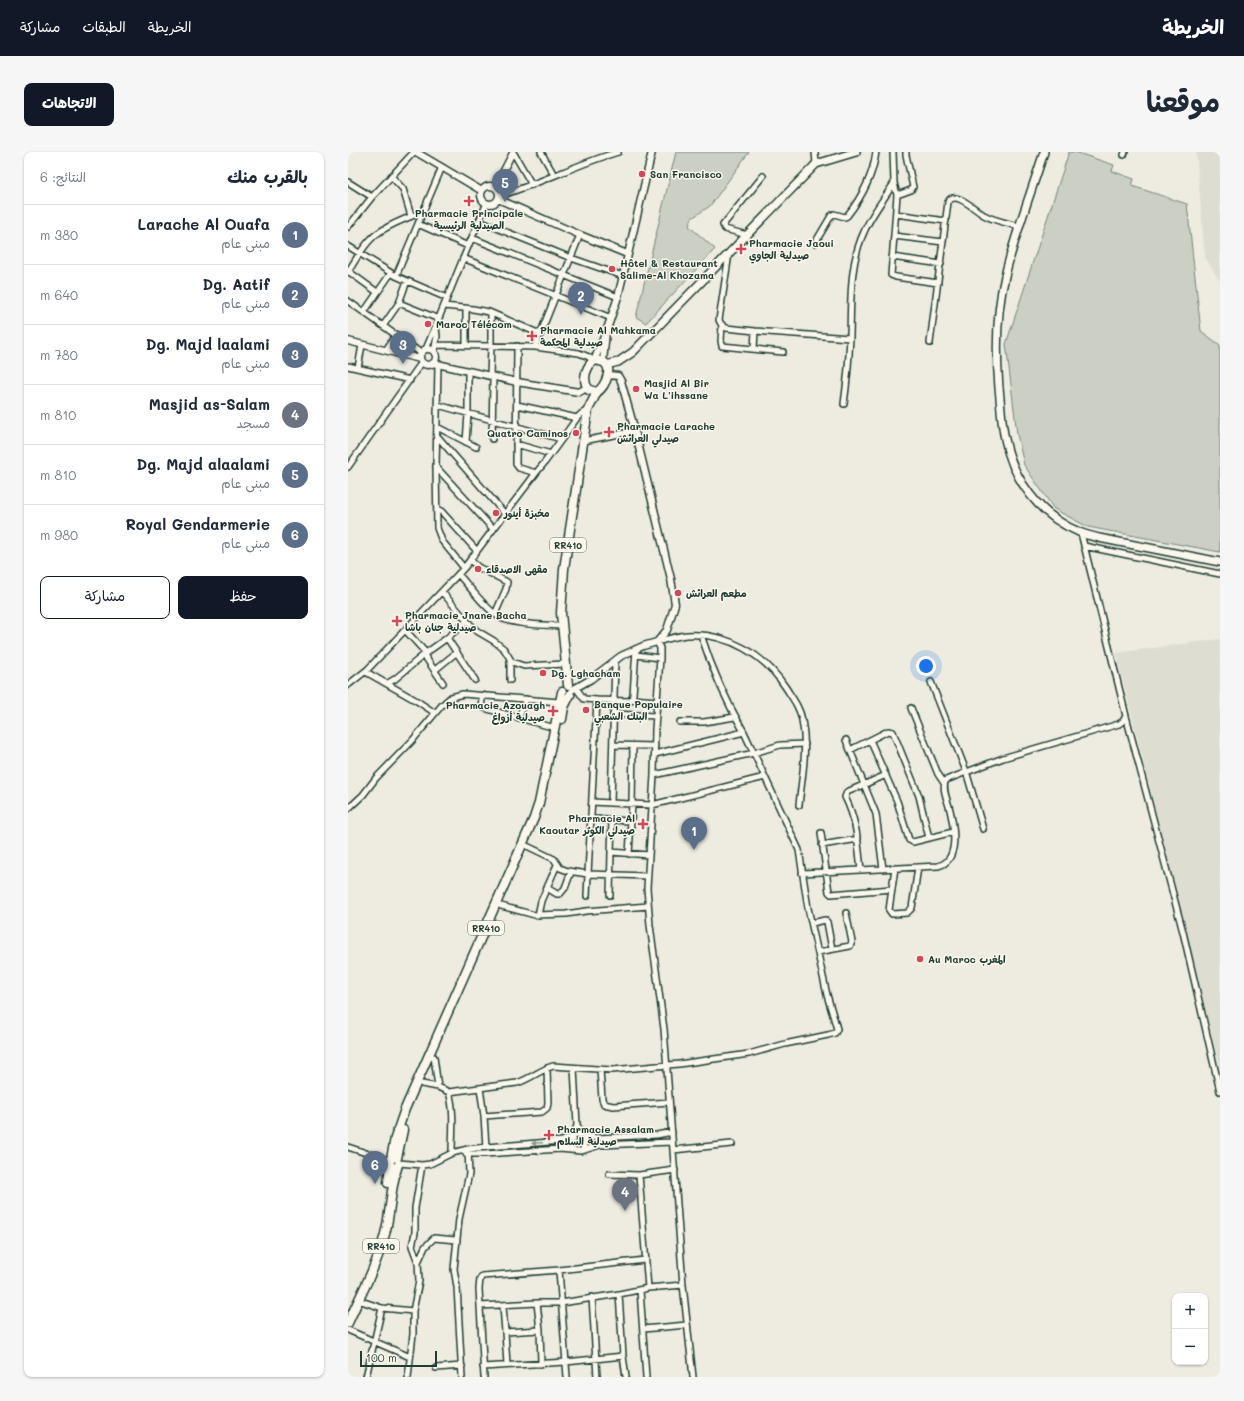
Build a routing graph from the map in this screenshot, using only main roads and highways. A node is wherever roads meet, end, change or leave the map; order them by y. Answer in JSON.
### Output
{"nodes":[{"id":1,"x":856,"y":152,"type":"edge"},
{"id":2,"x":1043,"y":152,"type":"edge"},
{"id":3,"x":848,"y":153,"type":"edge"},
{"id":4,"x":602,"y":366,"type":"junction"},
{"id":5,"x":587,"y":388,"type":"junction"},
{"id":6,"x":597,"y":392,"type":"junction"},
{"id":7,"x":589,"y":408,"type":"junction"},
{"id":8,"x":1220,"y":562,"type":"edge"},
{"id":9,"x":570,"y":690,"type":"junction"},
{"id":10,"x":394,"y":1162,"type":"junction"},
{"id":11,"x":348,"y":1310,"type":"edge"},
{"id":12,"x":348,"y":1323,"type":"edge"}],
"edges":[{"from":1,"to":3,"type":"main road"},
{"from":2,"to":8,"type":"main road"},
{"from":3,"to":4,"type":"main road"},
{"from":4,"to":5,"type":"highway","number":"RR410"},
{"from":4,"to":6,"type":"highway","number":"RR410"},
{"from":5,"to":6,"type":"highway"},
{"from":5,"to":7,"type":"highway","number":"RR410"},
{"from":6,"to":7,"type":"highway","number":"RR410"},
{"from":7,"to":9,"type":"highway","number":"RR410"},
{"from":9,"to":10,"type":"highway","number":"RR410"},
{"from":9,"to":10,"type":"highway","number":"RR410"},
{"from":10,"to":11,"type":"highway","number":"RR410"},
{"from":10,"to":12,"type":"highway","number":"RR410"}]}
